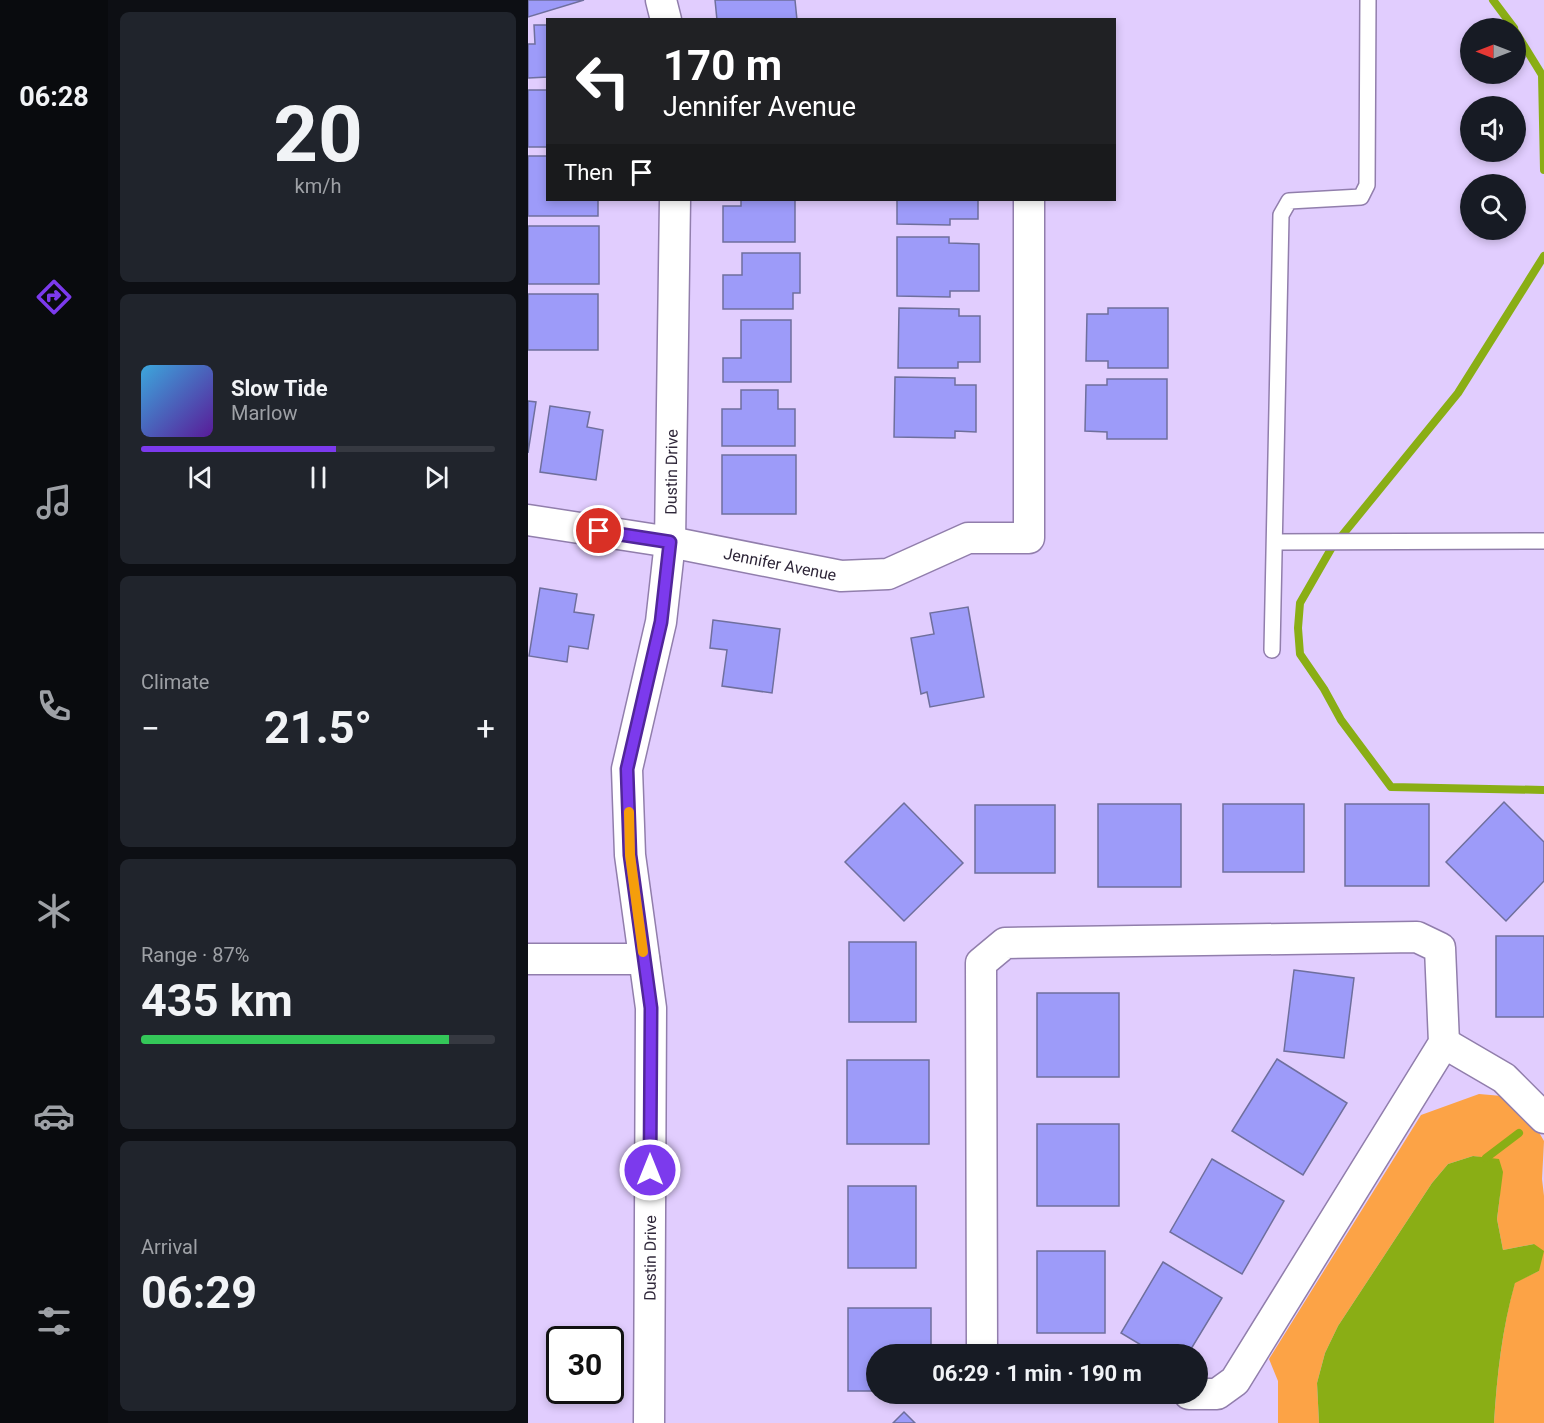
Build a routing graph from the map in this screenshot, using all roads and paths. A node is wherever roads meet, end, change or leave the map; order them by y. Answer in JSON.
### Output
{"nodes":[{"id":1,"x":661,"y":0,"type":"edge"},
{"id":2,"x":1368,"y":0,"type":"edge"},
{"id":3,"x":666,"y":18,"type":"edge"},
{"id":4,"x":675,"y":201,"type":"edge"},
{"id":5,"x":1029,"y":201,"type":"edge"},
{"id":6,"x":528,"y":520,"type":"edge"},
{"id":7,"x":1544,"y":541,"type":"edge"},
{"id":8,"x":670,"y":542,"type":"junction"},
{"id":9,"x":1275,"y":542,"type":"junction"},
{"id":10,"x":1272,"y":650,"type":"dead end"},
{"id":11,"x":528,"y":959,"type":"edge"},
{"id":12,"x":644,"y":959,"type":"junction"},
{"id":13,"x":1444,"y":1043,"type":"junction"},
{"id":14,"x":1544,"y":1118,"type":"edge"},
{"id":15,"x":982,"y":1344,"type":"edge"},
{"id":16,"x":1208,"y":1394,"type":"edge"},
{"id":17,"x":649,"y":1423,"type":"edge"}],
"edges":[{"from":1,"to":3,"type":"street"},
{"from":2,"to":9,"type":"lane"},
{"from":4,"to":8,"type":"street","name":"Dustin Drive"},
{"from":5,"to":8,"type":"street","name":"Jennifer Avenue"},
{"from":6,"to":8,"type":"street","name":"Jennifer Avenue"},
{"from":7,"to":9,"type":"lane"},
{"from":8,"to":12,"type":"street","name":"Dustin Drive"},
{"from":9,"to":10,"type":"lane"},
{"from":11,"to":12,"type":"street"},
{"from":12,"to":17,"type":"street","name":"Dustin Drive"},
{"from":13,"to":14,"type":"street"},
{"from":13,"to":15,"type":"street"},
{"from":13,"to":16,"type":"street"}]}
